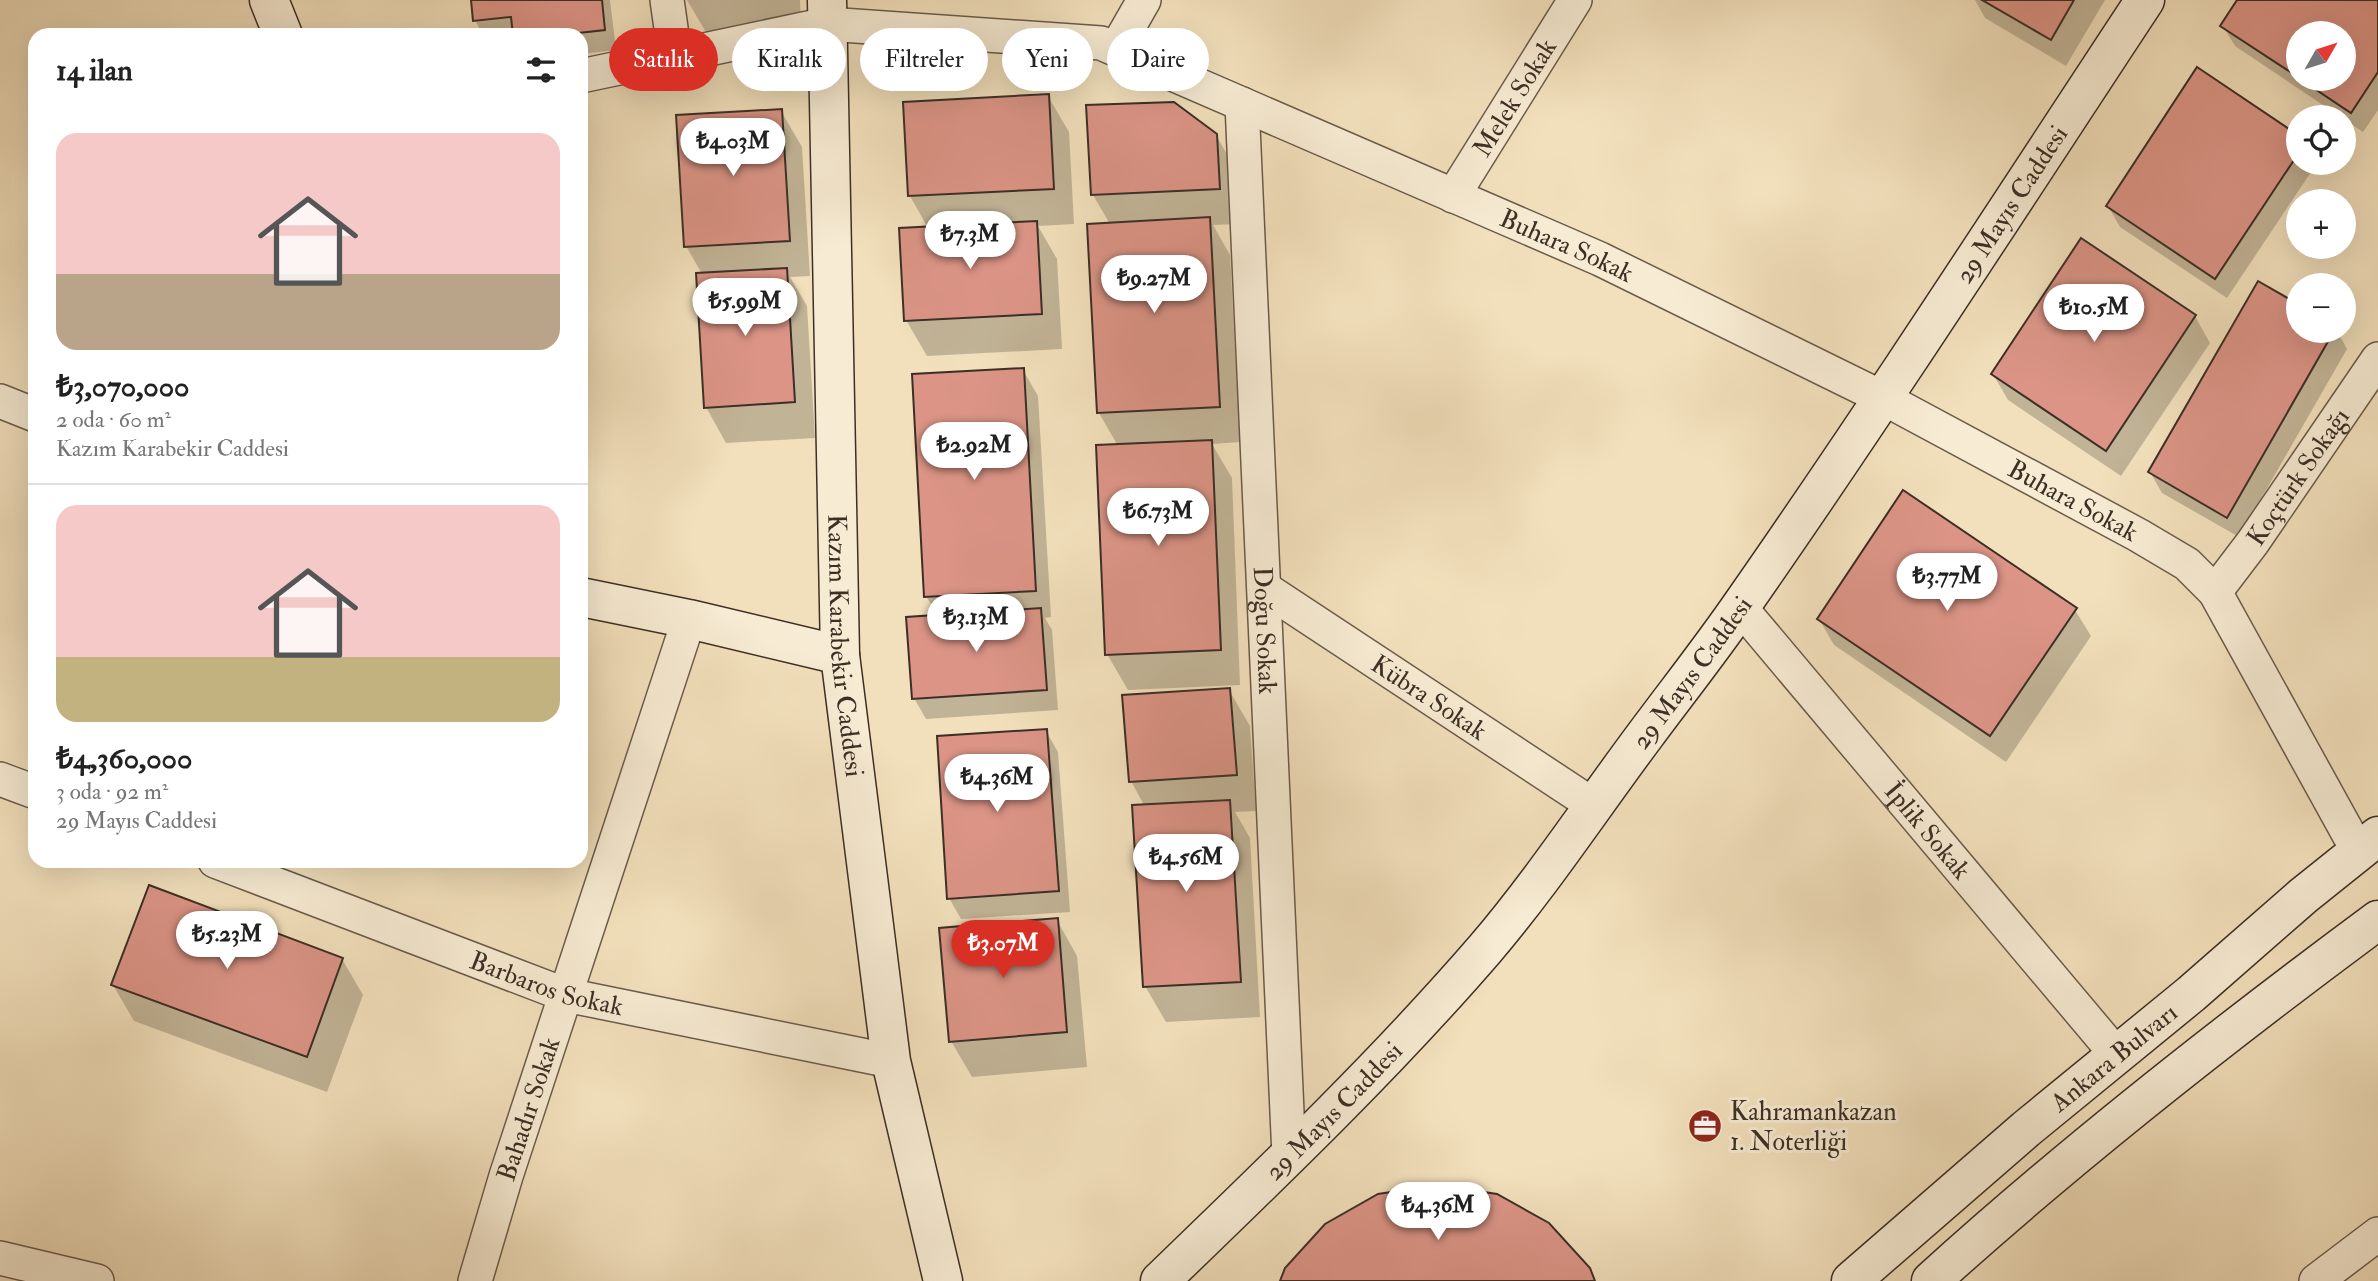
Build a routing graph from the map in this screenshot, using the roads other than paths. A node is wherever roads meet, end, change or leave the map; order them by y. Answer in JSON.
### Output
{"nodes":[{"id":1,"x":269,"y":0,"type":"edge"},
{"id":2,"x":667,"y":0,"type":"edge"},
{"id":3,"x":1144,"y":0,"type":"edge"},
{"id":4,"x":1575,"y":0,"type":"edge"},
{"id":5,"x":2145,"y":0,"type":"edge"},
{"id":6,"x":827,"y":12,"type":"edge"},
{"id":7,"x":280,"y":28,"type":"edge"},
{"id":8,"x":671,"y":28,"type":"edge"},
{"id":9,"x":1128,"y":28,"type":"edge"},
{"id":10,"x":718,"y":44,"type":"edge"},
{"id":11,"x":1107,"y":45,"type":"edge"},
{"id":12,"x":609,"y":70,"type":"edge"},
{"id":13,"x":588,"y":75,"type":"edge"},
{"id":14,"x":1209,"y":90,"type":"edge"},
{"id":15,"x":1242,"y":104,"type":"junction"},
{"id":16,"x":1453,"y":196,"type":"junction"},
{"id":17,"x":2378,"y":359,"type":"edge"},
{"id":18,"x":1883,"y":398,"type":"junction"},
{"id":19,"x":0,"y":401,"type":"edge"},
{"id":20,"x":28,"y":412,"type":"edge"},
{"id":21,"x":1264,"y":588,"type":"junction"},
{"id":22,"x":2215,"y":592,"type":"junction"},
{"id":23,"x":588,"y":598,"type":"edge"},
{"id":24,"x":1740,"y":607,"type":"junction"},
{"id":25,"x":690,"y":619,"type":"junction"},
{"id":26,"x":840,"y":655,"type":"junction"},
{"id":27,"x":0,"y":779,"type":"edge"},
{"id":28,"x":28,"y":789,"type":"edge"},
{"id":29,"x":1593,"y":805,"type":"junction"},
{"id":30,"x":2368,"y":844,"type":"edge"},
{"id":31,"x":233,"y":868,"type":"edge"},
{"id":32,"x":2378,"y":920,"type":"edge"},
{"id":33,"x":566,"y":995,"type":"junction"},
{"id":34,"x":2116,"y":1054,"type":"junction"},
{"id":35,"x":891,"y":1060,"type":"junction"},
{"id":36,"x":1289,"y":1157,"type":"junction"},
{"id":37,"x":2378,"y":1234,"type":"edge"},
{"id":38,"x":0,"y":1258,"type":"edge"},
{"id":39,"x":97,"y":1281,"type":"edge"},
{"id":40,"x":475,"y":1281,"type":"edge"},
{"id":41,"x":943,"y":1281,"type":"edge"},
{"id":42,"x":1160,"y":1281,"type":"edge"},
{"id":43,"x":1851,"y":1281,"type":"edge"},
{"id":44,"x":1931,"y":1281,"type":"edge"},
{"id":45,"x":2316,"y":1281,"type":"edge"}],
"edges":[{"from":1,"to":7,"type":"street"},
{"from":2,"to":8,"type":"street"},
{"from":3,"to":9,"type":"street"},
{"from":4,"to":16,"type":"street","name":"Melek Sokak"},
{"from":5,"to":18,"type":"street","name":"29 Mayıs Caddesi"},
{"from":6,"to":10,"type":"street","name":"Buhara Sokak"},
{"from":6,"to":11,"type":"street","name":"Buhara Sokak"},
{"from":6,"to":26,"type":"street","name":"Kazım Karabekir Caddesi"},
{"from":12,"to":13,"type":"street","name":"Buhara Sokak"},
{"from":14,"to":15,"type":"street","name":"Buhara Sokak"},
{"from":15,"to":16,"type":"street","name":"Buhara Sokak"},
{"from":15,"to":21,"type":"street","name":"Doğu Sokak"},
{"from":16,"to":18,"type":"street","name":"Buhara Sokak"},
{"from":17,"to":22,"type":"street","name":"Koçtürk Sokağı"},
{"from":18,"to":22,"type":"street","name":"Buhara Sokak"},
{"from":18,"to":24,"type":"street","name":"29 Mayıs Caddesi"},
{"from":19,"to":20,"type":"street"},
{"from":21,"to":29,"type":"street","name":"Kübra Sokak"},
{"from":21,"to":36,"type":"street","name":"Doğu Sokak"},
{"from":22,"to":30,"type":"street","name":"Buhara Sokak"},
{"from":23,"to":25,"type":"street"},
{"from":24,"to":29,"type":"street","name":"29 Mayıs Caddesi"},
{"from":24,"to":34,"type":"street","name":"İplik Sokak"},
{"from":25,"to":26,"type":"street"},
{"from":25,"to":33,"type":"street","name":"Bahadır Sokak"},
{"from":26,"to":35,"type":"street","name":"Kazım Karabekir Caddesi"},
{"from":27,"to":28,"type":"street"},
{"from":29,"to":36,"type":"street","name":"29 Mayıs Caddesi"},
{"from":30,"to":34,"type":"street","name":"Ankara Bulvarı"},
{"from":31,"to":33,"type":"street","name":"Barbaros Sokak"},
{"from":32,"to":44,"type":"street","name":"Ankara Bulvarı"},
{"from":33,"to":35,"type":"street","name":"Barbaros Sokak"},
{"from":33,"to":40,"type":"street","name":"Bahadır Sokak"},
{"from":34,"to":43,"type":"street","name":"Ankara Bulvarı"},
{"from":35,"to":41,"type":"street","name":"Kazım Karabekir Caddesi"},
{"from":36,"to":42,"type":"street","name":"29 Mayıs Caddesi"},
{"from":37,"to":45,"type":"street"},
{"from":38,"to":39,"type":"street"}]}
